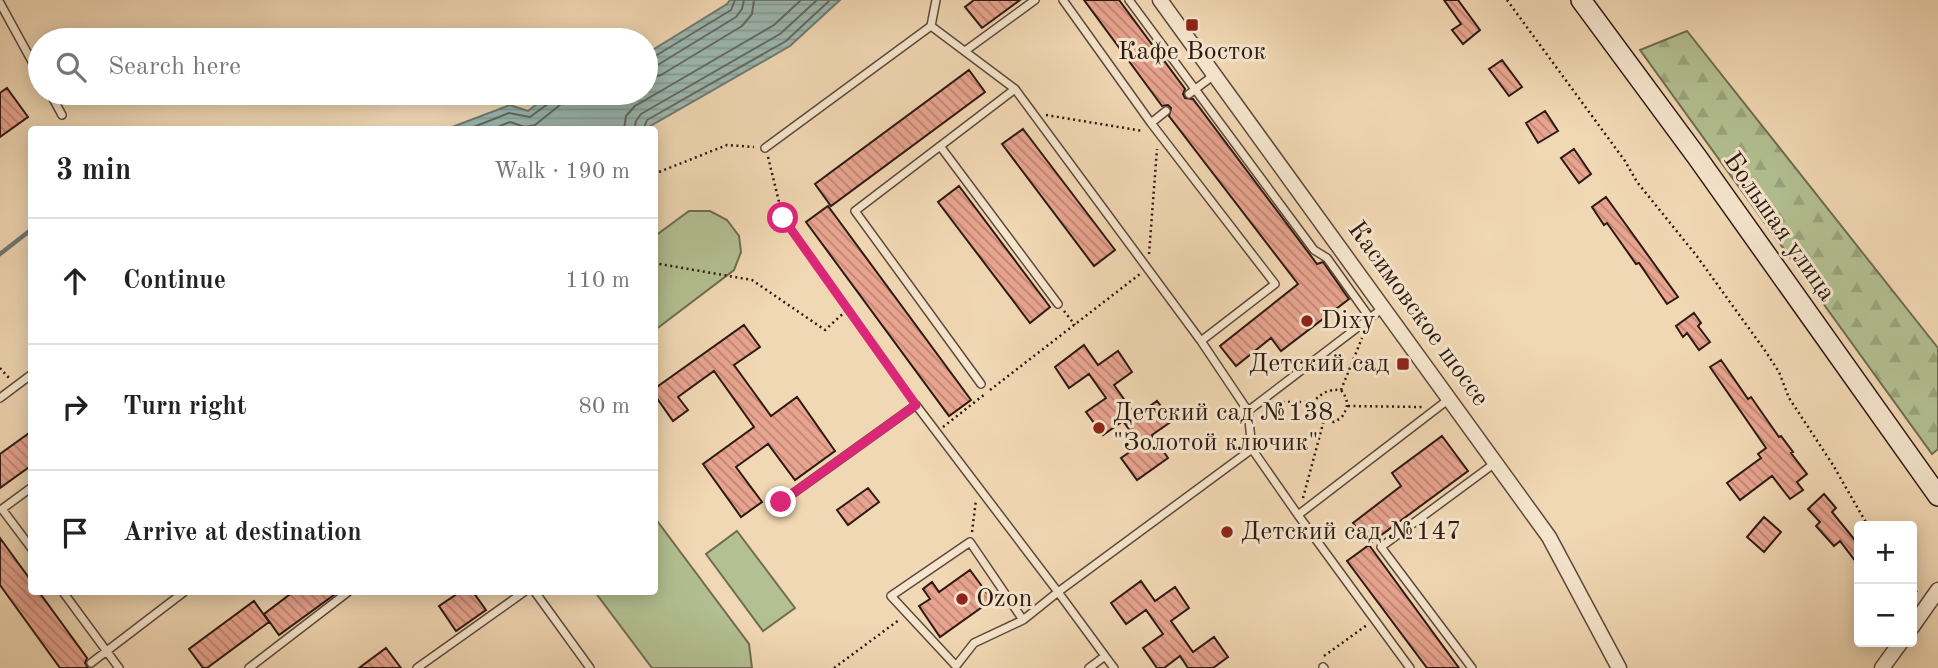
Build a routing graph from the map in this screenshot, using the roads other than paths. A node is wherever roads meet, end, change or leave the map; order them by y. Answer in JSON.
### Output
{"nodes":[{"id":1,"x":936,"y":0,"type":"edge"},
{"id":2,"x":1035,"y":0,"type":"edge"},
{"id":3,"x":1063,"y":0,"type":"edge"},
{"id":4,"x":1129,"y":0,"type":"edge"},
{"id":5,"x":1160,"y":0,"type":"edge"},
{"id":6,"x":1581,"y":0,"type":"edge"},
{"id":7,"x":0,"y":3,"type":"edge"},
{"id":8,"x":931,"y":26,"type":"junction"},
{"id":9,"x":965,"y":51,"type":"junction"},
{"id":10,"x":28,"y":54,"type":"edge"},
{"id":11,"x":1215,"y":75,"type":"junction"},
{"id":12,"x":1015,"y":89,"type":"junction"},
{"id":13,"x":1192,"y":92,"type":"junction"},
{"id":14,"x":57,"y":105,"type":"edge"},
{"id":15,"x":1166,"y":111,"type":"dead end"},
{"id":16,"x":62,"y":115,"type":"dead end"},
{"id":17,"x":1151,"y":123,"type":"junction"},
{"id":18,"x":940,"y":146,"type":"junction"},
{"id":19,"x":765,"y":148,"type":"road end"},
{"id":20,"x":1058,"y":304,"type":"road end"},
{"id":21,"x":1383,"y":308,"type":"junction"},
{"id":22,"x":1370,"y":318,"type":"junction"},
{"id":23,"x":1201,"y":341,"type":"junction"},
{"id":24,"x":28,"y":377,"type":"edge"},
{"id":25,"x":981,"y":384,"type":"dead end"},
{"id":26,"x":0,"y":398,"type":"edge"},
{"id":27,"x":1443,"y":403,"type":"junction"},
{"id":28,"x":1248,"y":411,"type":"junction"},
{"id":29,"x":1252,"y":449,"type":"junction"},
{"id":30,"x":1495,"y":463,"type":"junction"},
{"id":31,"x":1936,"y":488,"type":"edge"},
{"id":32,"x":28,"y":490,"type":"edge"},
{"id":33,"x":781,"y":502,"type":"dead end"},
{"id":34,"x":1298,"y":515,"type":"junction"},
{"id":35,"x":28,"y":544,"type":"edge"},
{"id":36,"x":1938,"y":590,"type":"edge"},
{"id":37,"x":1058,"y":592,"type":"junction"},
{"id":38,"x":65,"y":595,"type":"edge"},
{"id":39,"x":180,"y":595,"type":"edge"},
{"id":40,"x":344,"y":595,"type":"edge"},
{"id":41,"x":520,"y":595,"type":"edge"},
{"id":42,"x":537,"y":595,"type":"edge"},
{"id":43,"x":1023,"y":620,"type":"junction"},
{"id":44,"x":1917,"y":620,"type":"edge"},
{"id":45,"x":1897,"y":647,"type":"edge"},
{"id":46,"x":107,"y":651,"type":"junction"},
{"id":47,"x":1105,"y":656,"type":"junction"},
{"id":48,"x":91,"y":663,"type":"dead end"},
{"id":49,"x":955,"y":667,"type":"edge"},
{"id":50,"x":119,"y":668,"type":"edge"},
{"id":51,"x":248,"y":668,"type":"edge"},
{"id":52,"x":417,"y":668,"type":"edge"},
{"id":53,"x":590,"y":668,"type":"edge"},
{"id":54,"x":1089,"y":668,"type":"edge"},
{"id":55,"x":1114,"y":668,"type":"edge"},
{"id":56,"x":1410,"y":668,"type":"edge"},
{"id":57,"x":1472,"y":668,"type":"edge"},
{"id":58,"x":1619,"y":668,"type":"edge"},
{"id":59,"x":1882,"y":668,"type":"edge"}],
"edges":[{"from":1,"to":8,"type":"lane"},
{"from":2,"to":9,"type":"lane"},
{"from":3,"to":17,"type":"lane"},
{"from":4,"to":13,"type":"lane"},
{"from":5,"to":11,"type":"street","name":"Касимовское шоссе"},
{"from":6,"to":31,"type":"street","name":"Большая улица"},
{"from":7,"to":10,"type":"lane"},
{"from":8,"to":9,"type":"lane"},
{"from":8,"to":19,"type":"lane"},
{"from":9,"to":12,"type":"lane"},
{"from":11,"to":13,"type":"lane"},
{"from":11,"to":21,"type":"street","name":"Касимовское шоссе"},
{"from":12,"to":18,"type":"lane"},
{"from":12,"to":23,"type":"lane"},
{"from":13,"to":22,"type":"lane"},
{"from":14,"to":16,"type":"lane"},
{"from":15,"to":17,"type":"lane"},
{"from":17,"to":23,"type":"lane"},
{"from":18,"to":20,"type":"lane"},
{"from":18,"to":25,"type":"lane"},
{"from":21,"to":22,"type":"lane"},
{"from":21,"to":27,"type":"street","name":"Касимовское шоссе"},
{"from":22,"to":28,"type":"lane"},
{"from":23,"to":28,"type":"lane"},
{"from":24,"to":26,"type":"lane"},
{"from":27,"to":30,"type":"street","name":"Касимовское шоссе"},
{"from":27,"to":34,"type":"lane"},
{"from":28,"to":29,"type":"lane"},
{"from":29,"to":34,"type":"lane"},
{"from":29,"to":37,"type":"lane"},
{"from":30,"to":57,"type":"lane"},
{"from":30,"to":58,"type":"street","name":"Касимовское шоссе"},
{"from":32,"to":35,"type":"lane"},
{"from":33,"to":37,"type":"lane"},
{"from":34,"to":56,"type":"lane"},
{"from":36,"to":44,"type":"street"},
{"from":37,"to":43,"type":"lane"},
{"from":37,"to":47,"type":"lane"},
{"from":38,"to":46,"type":"lane"},
{"from":39,"to":46,"type":"lane"},
{"from":40,"to":51,"type":"lane"},
{"from":41,"to":52,"type":"lane"},
{"from":42,"to":53,"type":"lane"},
{"from":43,"to":49,"type":"lane"},
{"from":43,"to":49,"type":"lane"},
{"from":45,"to":59,"type":"street"},
{"from":46,"to":48,"type":"lane"},
{"from":46,"to":50,"type":"lane"},
{"from":47,"to":54,"type":"lane"},
{"from":47,"to":55,"type":"lane"}]}
